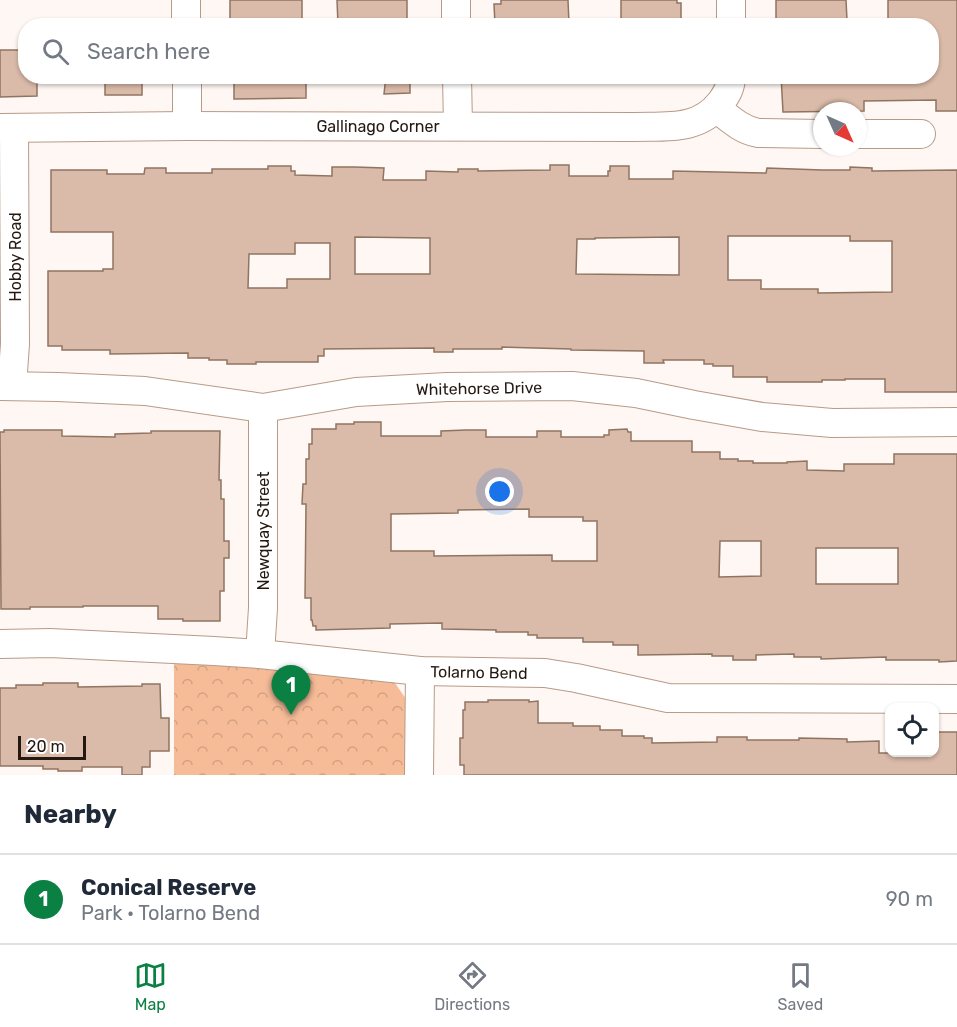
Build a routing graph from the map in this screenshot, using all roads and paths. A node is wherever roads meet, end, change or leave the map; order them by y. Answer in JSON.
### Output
{"nodes":[{"id":1,"x":186,"y":0,"type":"edge"},
{"id":2,"x":456,"y":0,"type":"edge"},
{"id":3,"x":731,"y":0,"type":"edge"},
{"id":4,"x":186,"y":18,"type":"edge"},
{"id":5,"x":456,"y":18,"type":"edge"},
{"id":6,"x":731,"y":18,"type":"edge"},
{"id":7,"x":187,"y":84,"type":"edge"},
{"id":8,"x":457,"y":84,"type":"edge"},
{"id":9,"x":731,"y":84,"type":"edge"},
{"id":10,"x":716,"y":108,"type":"junction"},
{"id":11,"x":187,"y":126,"type":"junction"},
{"id":12,"x":458,"y":126,"type":"junction"},
{"id":13,"x":7,"y":128,"type":"edge"},
{"id":14,"x":813,"y":134,"type":"edge"},
{"id":15,"x":867,"y":134,"type":"edge"},
{"id":16,"x":921,"y":134,"type":"dead end"},
{"id":17,"x":6,"y":386,"type":"edge"},
{"id":18,"x":263,"y":408,"type":"junction"},
{"id":19,"x":957,"y":422,"type":"edge"},
{"id":20,"x":0,"y":644,"type":"edge"},
{"id":21,"x":260,"y":654,"type":"junction"},
{"id":22,"x":420,"y":671,"type":"junction"},
{"id":23,"x":957,"y":699,"type":"edge"},
{"id":24,"x":419,"y":775,"type":"edge"}],
"edges":[{"from":1,"to":4,"type":"street"},
{"from":2,"to":5,"type":"street"},
{"from":3,"to":6,"type":"street"},
{"from":7,"to":11,"type":"street"},
{"from":8,"to":12,"type":"street"},
{"from":9,"to":10,"type":"street","name":"Gallinago Corner"},
{"from":10,"to":12,"type":"street","name":"Gallinago Corner"},
{"from":10,"to":14,"type":"street"},
{"from":11,"to":12,"type":"street","name":"Gallinago Corner"},
{"from":11,"to":13,"type":"street","name":"Gallinago Corner"},
{"from":13,"to":17,"type":"street","name":"Hobby Road"},
{"from":15,"to":16,"type":"street"},
{"from":17,"to":18,"type":"street","name":"Whitehorse Drive"},
{"from":18,"to":19,"type":"street","name":"Whitehorse Drive"},
{"from":18,"to":21,"type":"street","name":"Newquay Street"},
{"from":20,"to":21,"type":"street","name":"Tolarno Bend"},
{"from":21,"to":22,"type":"street","name":"Tolarno Bend"},
{"from":22,"to":23,"type":"street","name":"Tolarno Bend"},
{"from":22,"to":24,"type":"street"}]}
